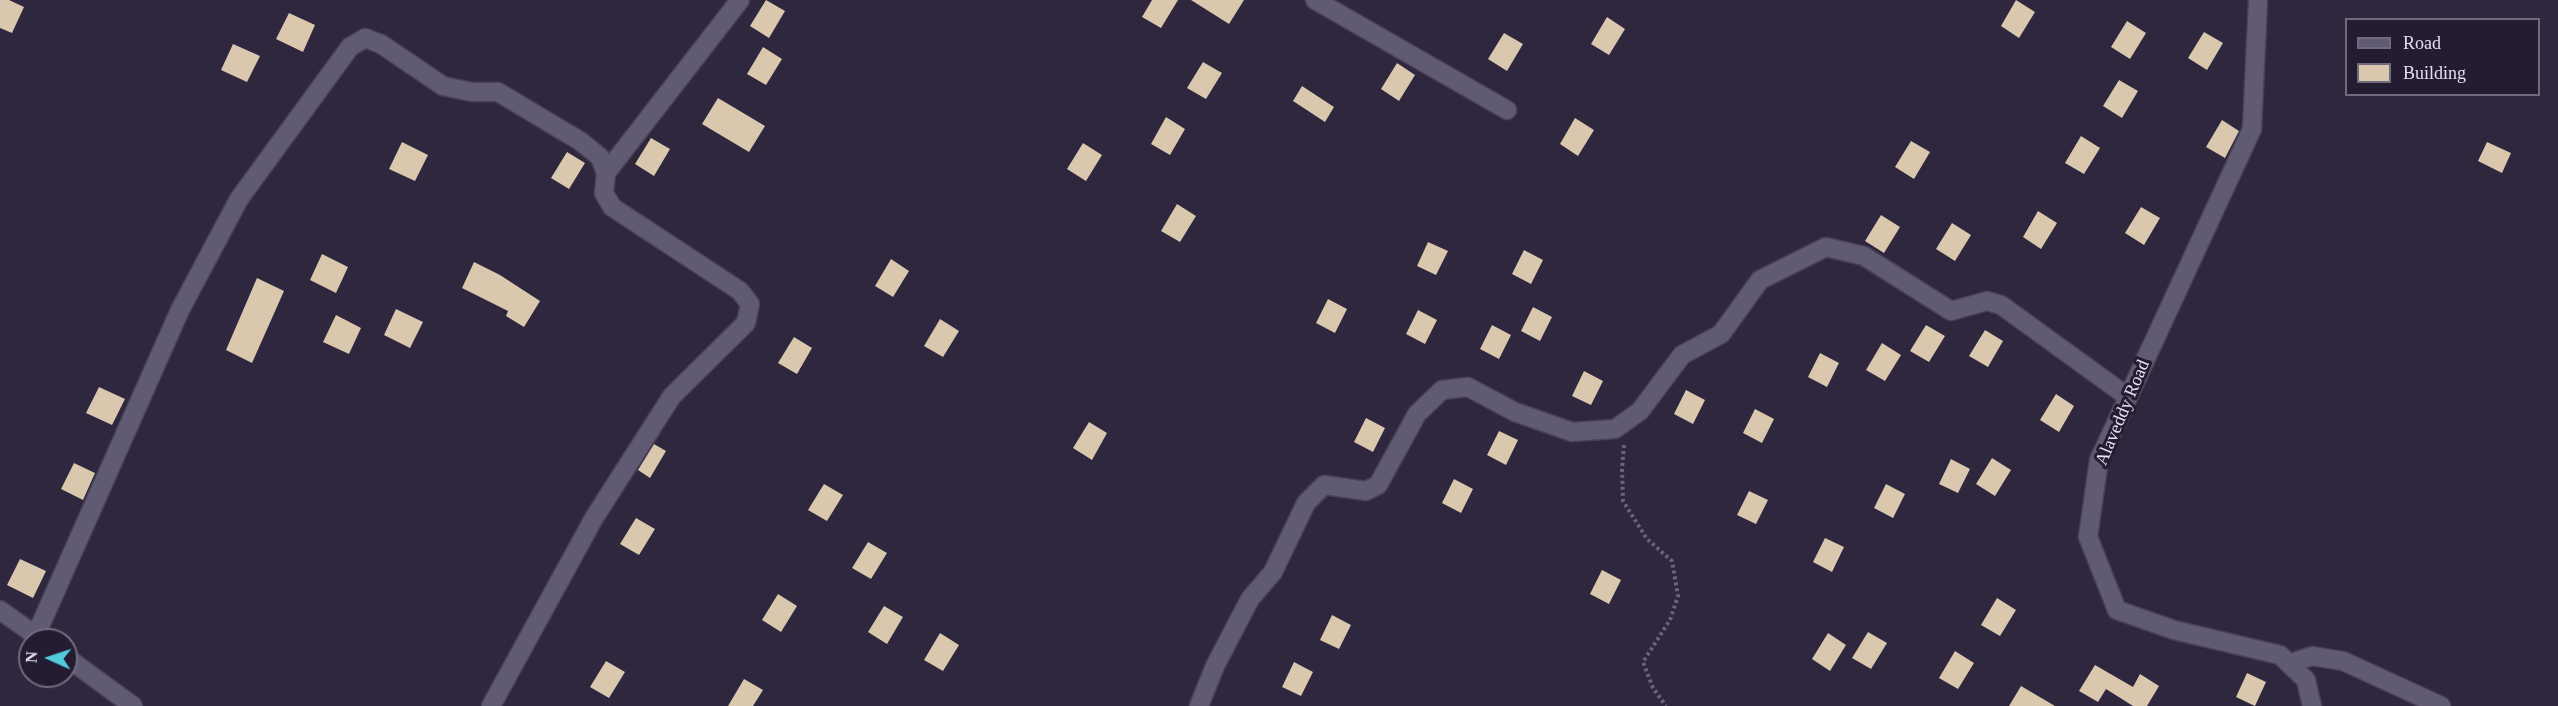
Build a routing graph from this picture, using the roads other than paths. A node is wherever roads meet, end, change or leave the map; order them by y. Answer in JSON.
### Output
{"nodes":[{"id":1,"x":740,"y":0,"type":"edge"},
{"id":2,"x":1315,"y":0,"type":"edge"},
{"id":3,"x":2258,"y":0,"type":"edge"},
{"id":4,"x":1507,"y":110,"type":"dead end"},
{"id":5,"x":606,"y":174,"type":"junction"},
{"id":6,"x":2128,"y":397,"type":"junction"},
{"id":7,"x":0,"y":610,"type":"edge"},
{"id":8,"x":25,"y":628,"type":"edge"},
{"id":9,"x":43,"y":628,"type":"edge"},
{"id":10,"x":2291,"y":663,"type":"junction"},
{"id":11,"x":78,"y":666,"type":"edge"},
{"id":12,"x":133,"y":706,"type":"edge"},
{"id":13,"x":491,"y":706,"type":"edge"},
{"id":14,"x":1199,"y":706,"type":"edge"},
{"id":15,"x":2312,"y":706,"type":"edge"},
{"id":16,"x":2441,"y":706,"type":"edge"}],
"edges":[{"from":1,"to":5,"type":"street"},
{"from":2,"to":4,"type":"street"},
{"from":3,"to":6,"type":"street","name":"Alaveddy Road"},
{"from":5,"to":9,"type":"street"},
{"from":5,"to":13,"type":"street"},
{"from":6,"to":10,"type":"street","name":"Alaveddy Road"},
{"from":6,"to":14,"type":"street"},
{"from":7,"to":8,"type":"street"},
{"from":10,"to":15,"type":"street"},
{"from":10,"to":16,"type":"street"},
{"from":11,"to":12,"type":"street"}]}
